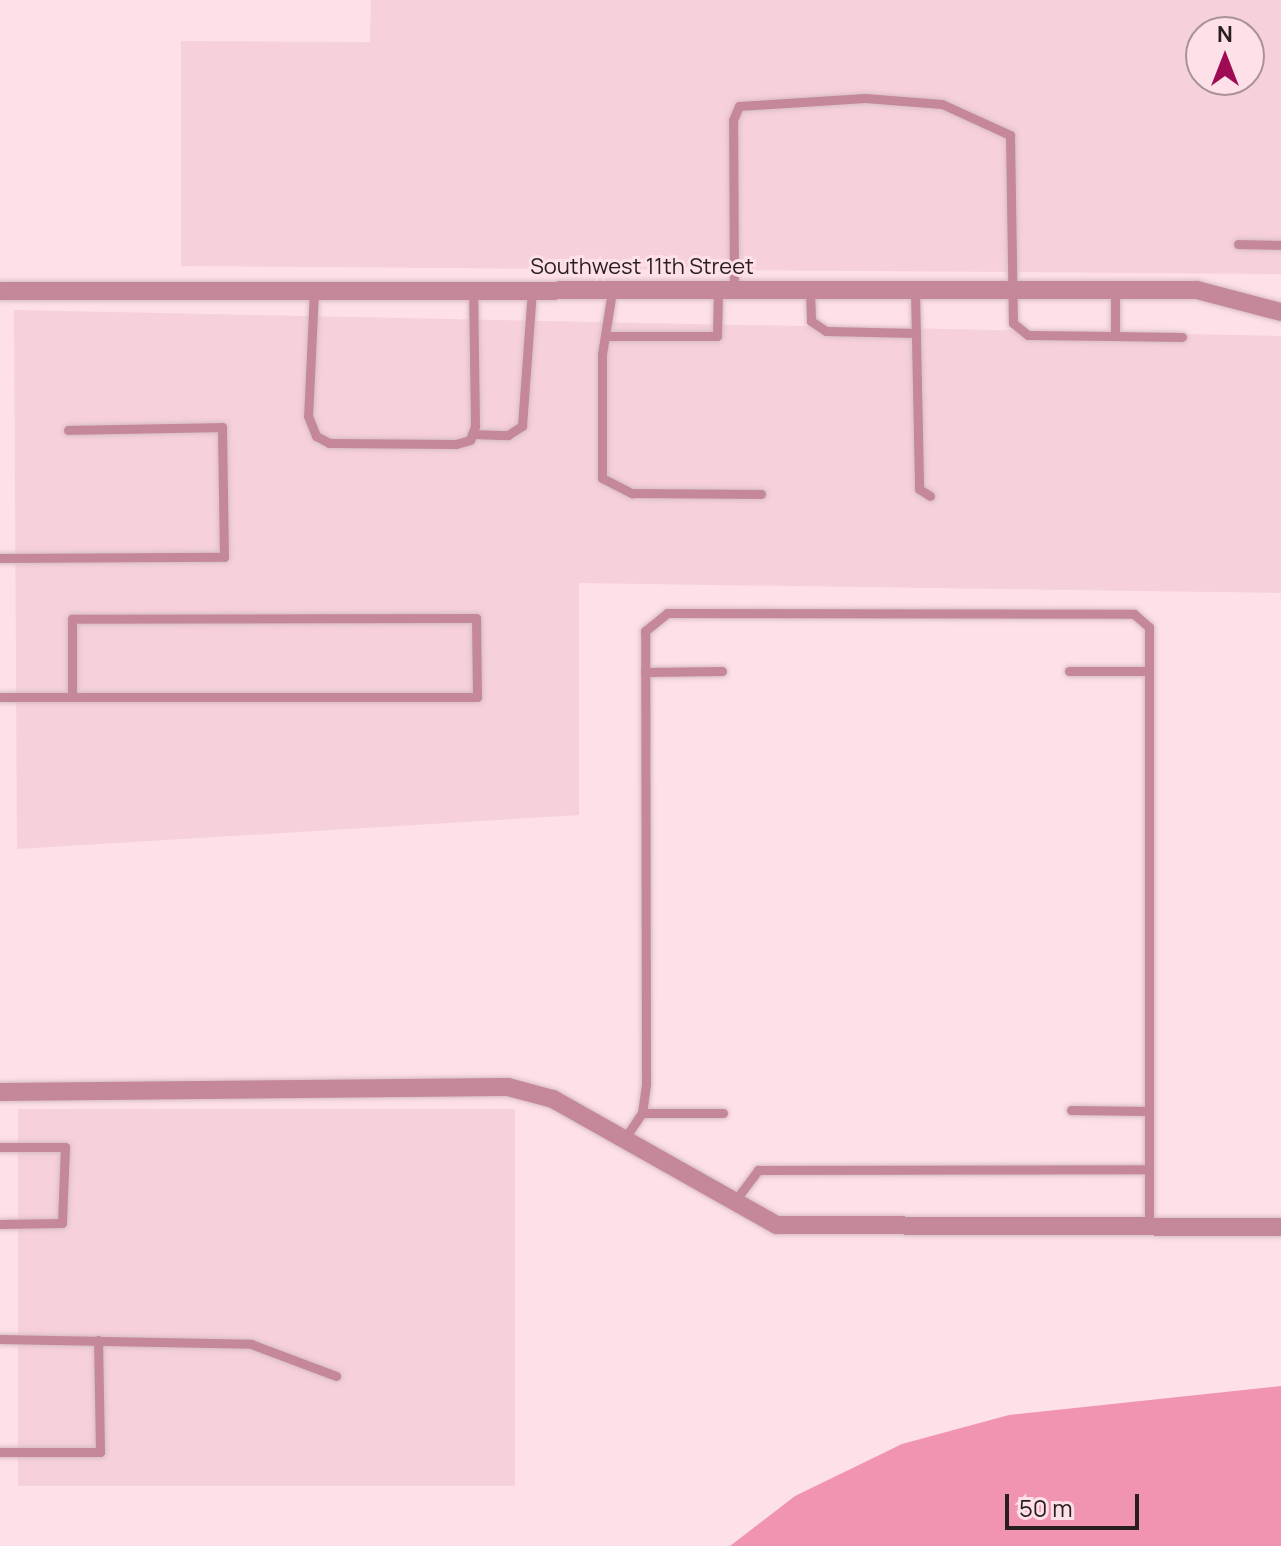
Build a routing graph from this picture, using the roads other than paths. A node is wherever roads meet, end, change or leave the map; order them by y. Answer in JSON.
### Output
{"nodes":[{"id":1,"x":1238,"y":244,"type":"dead end"},
{"id":2,"x":1281,"y":245,"type":"edge"},
{"id":3,"x":1115,"y":290,"type":"junction"},
{"id":4,"x":0,"y":291,"type":"edge"},
{"id":5,"x":314,"y":291,"type":"junction"},
{"id":6,"x":473,"y":291,"type":"junction"},
{"id":7,"x":532,"y":291,"type":"junction"},
{"id":8,"x":612,"y":291,"type":"junction"},
{"id":9,"x":726,"y":291,"type":"junction"},
{"id":10,"x":810,"y":291,"type":"junction"},
{"id":11,"x":915,"y":291,"type":"junction"},
{"id":12,"x":1012,"y":291,"type":"junction"},
{"id":13,"x":1281,"y":312,"type":"edge"},
{"id":14,"x":916,"y":333,"type":"junction"},
{"id":15,"x":605,"y":336,"type":"junction"},
{"id":16,"x":1115,"y":336,"type":"junction"},
{"id":17,"x":1182,"y":337,"type":"dead end"},
{"id":18,"x":68,"y":430,"type":"dead end"},
{"id":19,"x":472,"y":434,"type":"junction"},
{"id":20,"x":761,"y":494,"type":"dead end"},
{"id":21,"x":930,"y":496,"type":"dead end"},
{"id":22,"x":0,"y":558,"type":"edge"},
{"id":23,"x":722,"y":671,"type":"dead end"},
{"id":24,"x":1069,"y":671,"type":"dead end"},
{"id":25,"x":1149,"y":671,"type":"junction"},
{"id":26,"x":645,"y":672,"type":"junction"},
{"id":27,"x":72,"y":696,"type":"junction"},
{"id":28,"x":0,"y":697,"type":"edge"},
{"id":29,"x":0,"y":1092,"type":"edge"},
{"id":30,"x":1071,"y":1110,"type":"dead end"},
{"id":31,"x":1149,"y":1111,"type":"junction"},
{"id":32,"x":642,"y":1113,"type":"junction"},
{"id":33,"x":723,"y":1113,"type":"dead end"},
{"id":34,"x":623,"y":1141,"type":"junction"},
{"id":35,"x":0,"y":1147,"type":"edge"},
{"id":36,"x":1149,"y":1169,"type":"junction"},
{"id":37,"x":732,"y":1204,"type":"junction"},
{"id":38,"x":0,"y":1224,"type":"edge"},
{"id":39,"x":1281,"y":1227,"type":"edge"},
{"id":40,"x":1149,"y":1228,"type":"junction"},
{"id":41,"x":0,"y":1339,"type":"edge"},
{"id":42,"x":98,"y":1340,"type":"junction"},
{"id":43,"x":336,"y":1376,"type":"dead end"},
{"id":44,"x":0,"y":1452,"type":"edge"}],
"edges":[{"from":1,"to":2,"type":"lane"},
{"from":3,"to":12,"type":"street","name":"Southwest 11th Street"},
{"from":3,"to":13,"type":"street","name":"Southwest 11th Street"},
{"from":3,"to":16,"type":"lane"},
{"from":4,"to":5,"type":"street","name":"Southwest 11th Street"},
{"from":5,"to":6,"type":"street","name":"Southwest 11th Street"},
{"from":5,"to":19,"type":"lane"},
{"from":6,"to":7,"type":"street","name":"Southwest 11th Street"},
{"from":6,"to":19,"type":"lane"},
{"from":7,"to":8,"type":"street","name":"Southwest 11th Street"},
{"from":7,"to":19,"type":"lane"},
{"from":8,"to":9,"type":"street","name":"Southwest 11th Street"},
{"from":8,"to":15,"type":"lane"},
{"from":9,"to":10,"type":"street","name":"Southwest 11th Street"},
{"from":9,"to":12,"type":"lane"},
{"from":9,"to":15,"type":"lane"},
{"from":10,"to":11,"type":"street","name":"Southwest 11th Street"},
{"from":10,"to":14,"type":"lane"},
{"from":11,"to":12,"type":"street","name":"Southwest 11th Street"},
{"from":11,"to":14,"type":"lane"},
{"from":12,"to":16,"type":"lane"},
{"from":14,"to":21,"type":"lane"},
{"from":15,"to":20,"type":"lane"},
{"from":16,"to":17,"type":"lane"},
{"from":18,"to":22,"type":"lane"},
{"from":23,"to":26,"type":"lane"},
{"from":24,"to":25,"type":"lane"},
{"from":25,"to":26,"type":"lane"},
{"from":25,"to":31,"type":"lane"},
{"from":26,"to":32,"type":"lane"},
{"from":27,"to":27,"type":"lane"},
{"from":27,"to":28,"type":"lane"},
{"from":29,"to":34,"type":"street"},
{"from":30,"to":31,"type":"lane"},
{"from":31,"to":36,"type":"lane"},
{"from":32,"to":33,"type":"lane"},
{"from":32,"to":34,"type":"lane"},
{"from":34,"to":37,"type":"street"},
{"from":35,"to":38,"type":"lane"},
{"from":36,"to":37,"type":"lane"},
{"from":36,"to":40,"type":"lane"},
{"from":37,"to":40,"type":"street"},
{"from":39,"to":40,"type":"street"},
{"from":41,"to":42,"type":"lane"},
{"from":42,"to":43,"type":"lane"},
{"from":42,"to":44,"type":"lane"}]}
